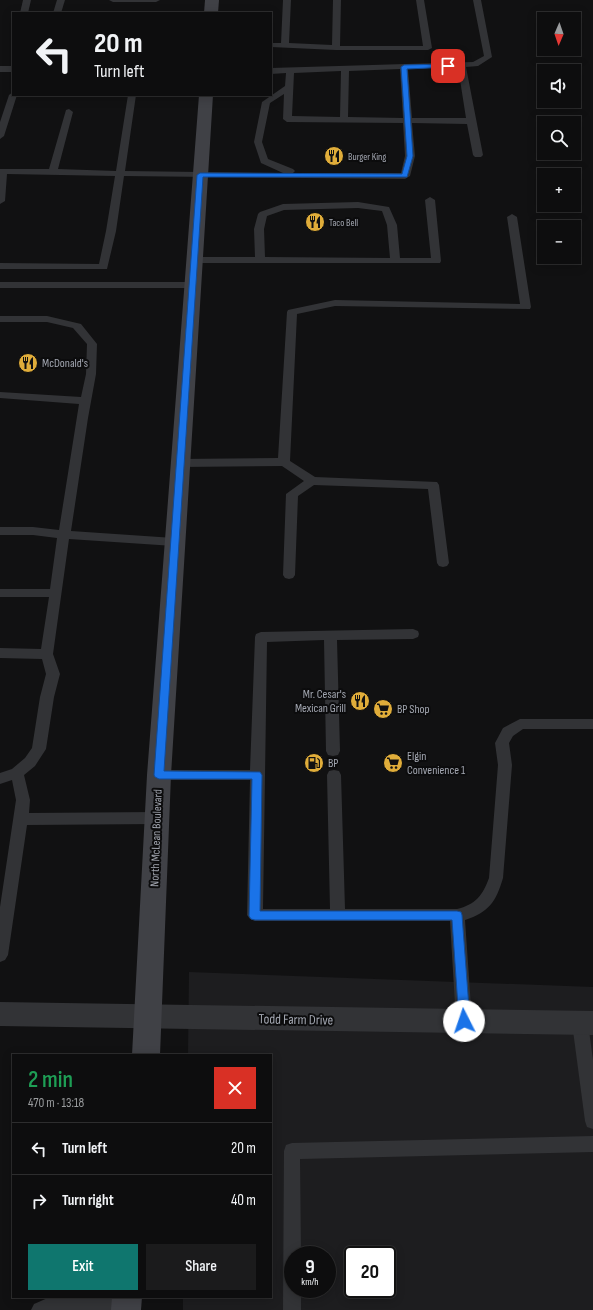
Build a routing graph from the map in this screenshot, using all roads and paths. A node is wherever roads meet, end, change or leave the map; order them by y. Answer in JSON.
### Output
{"nodes":[{"id":1,"x":27,"y":0,"type":"edge"},
{"id":2,"x":61,"y":0,"type":"edge"},
{"id":3,"x":113,"y":0,"type":"edge"},
{"id":4,"x":156,"y":0,"type":"edge"},
{"id":5,"x":212,"y":0,"type":"edge"},
{"id":6,"x":287,"y":0,"type":"edge"},
{"id":7,"x":337,"y":0,"type":"edge"},
{"id":8,"x":420,"y":0,"type":"edge"},
{"id":9,"x":477,"y":0,"type":"edge"},
{"id":10,"x":24,"y":12,"type":"edge"},
{"id":11,"x":57,"y":12,"type":"edge"},
{"id":12,"x":211,"y":12,"type":"edge"},
{"id":13,"x":272,"y":45,"type":"edge"},
{"id":14,"x":285,"y":45,"type":"junction"},
{"id":15,"x":336,"y":48,"type":"junction"},
{"id":16,"x":462,"y":65,"type":"junction"},
{"id":17,"x":404,"y":67,"type":"junction"},
{"id":18,"x":345,"y":68,"type":"junction"},
{"id":19,"x":0,"y":69,"type":"edge"},
{"id":20,"x":12,"y":69,"type":"edge"},
{"id":21,"x":272,"y":71,"type":"edge"},
{"id":22,"x":290,"y":71,"type":"junction"},
{"id":23,"x":289,"y":87,"type":"junction"},
{"id":24,"x":13,"y":96,"type":"edge"},
{"id":25,"x":132,"y":96,"type":"edge"},
{"id":26,"x":206,"y":96,"type":"edge"},
{"id":27,"x":69,"y":112,"type":"dead end"},
{"id":28,"x":344,"y":120,"type":"junction"},
{"id":29,"x":407,"y":121,"type":"junction"},
{"id":30,"x":471,"y":121,"type":"junction"},
{"id":31,"x":1,"y":130,"type":"edge"},
{"id":32,"x":478,"y":155,"type":"dead end"},
{"id":33,"x":410,"y":156,"type":"junction"},
{"id":34,"x":1,"y":169,"type":"edge"},
{"id":35,"x":53,"y":172,"type":"junction"},
{"id":36,"x":119,"y":173,"type":"junction"},
{"id":37,"x":200,"y":175,"type":"junction"},
{"id":38,"x":430,"y":200,"type":"dead end"},
{"id":39,"x":0,"y":201,"type":"edge"},
{"id":40,"x":512,"y":217,"type":"dead end"},
{"id":41,"x":195,"y":260,"type":"junction"},
{"id":42,"x":260,"y":260,"type":"junction"},
{"id":43,"x":395,"y":261,"type":"junction"},
{"id":44,"x":0,"y":266,"type":"edge"},
{"id":45,"x":0,"y":285,"type":"edge"},
{"id":46,"x":192,"y":285,"type":"junction"},
{"id":47,"x":0,"y":324,"type":"edge"},
{"id":48,"x":0,"y":395,"type":"edge"},
{"id":49,"x":86,"y":401,"type":"junction"},
{"id":50,"x":284,"y":462,"type":"junction"},
{"id":51,"x":179,"y":463,"type":"junction"},
{"id":52,"x":312,"y":481,"type":"junction"},
{"id":53,"x":0,"y":531,"type":"edge"},
{"id":54,"x":64,"y":535,"type":"junction"},
{"id":55,"x":174,"y":542,"type":"junction"},
{"id":56,"x":443,"y":563,"type":"dead end"},
{"id":57,"x":290,"y":575,"type":"dead end"},
{"id":58,"x":0,"y":593,"type":"edge"},
{"id":59,"x":56,"y":593,"type":"junction"},
{"id":60,"x":413,"y":634,"type":"dead end"},
{"id":61,"x":330,"y":636,"type":"junction"},
{"id":62,"x":0,"y":653,"type":"edge"},
{"id":63,"x":47,"y":654,"type":"junction"},
{"id":64,"x":593,"y":724,"type":"edge"},
{"id":65,"x":333,"y":751,"type":"dead end"},
{"id":66,"x":17,"y":773,"type":"junction"},
{"id":67,"x":159,"y":775,"type":"junction"},
{"id":68,"x":257,"y":775,"type":"junction"},
{"id":69,"x":334,"y":775,"type":"dead end"},
{"id":70,"x":0,"y":779,"type":"edge"},
{"id":71,"x":157,"y":818,"type":"junction"},
{"id":72,"x":22,"y":819,"type":"junction"},
{"id":73,"x":338,"y":915,"type":"junction"},
{"id":74,"x":457,"y":915,"type":"junction"},
{"id":75,"x":0,"y":955,"type":"edge"},
{"id":76,"x":0,"y":1014,"type":"edge"},
{"id":77,"x":148,"y":1017,"type":"junction"},
{"id":78,"x":464,"y":1021,"type":"junction"},
{"id":79,"x":587,"y":1023,"type":"edge"},
{"id":80,"x":146,"y":1054,"type":"edge"},
{"id":81,"x":593,"y":1122,"type":"edge"},
{"id":82,"x":593,"y":1144,"type":"edge"},
{"id":83,"x":126,"y":1304,"type":"edge"},
{"id":84,"x":40,"y":1310,"type":"edge"},
{"id":85,"x":292,"y":1310,"type":"edge"}],
"edges":[{"from":1,"to":10,"type":"lane"},
{"from":2,"to":11,"type":"lane"},
{"from":3,"to":4,"type":"lane"},
{"from":5,"to":12,"type":"main road"},
{"from":6,"to":14,"type":"lane"},
{"from":7,"to":15,"type":"lane"},
{"from":8,"to":15,"type":"lane"},
{"from":9,"to":16,"type":"lane"},
{"from":13,"to":14,"type":"lane"},
{"from":14,"to":15,"type":"lane"},
{"from":16,"to":17,"type":"lane"},
{"from":16,"to":30,"type":"lane"},
{"from":17,"to":18,"type":"lane"},
{"from":17,"to":29,"type":"lane"},
{"from":18,"to":22,"type":"lane"},
{"from":18,"to":28,"type":"lane"},
{"from":19,"to":20,"type":"lane"},
{"from":21,"to":22,"type":"lane"},
{"from":22,"to":23,"type":"lane"},
{"from":23,"to":28,"type":"lane"},
{"from":23,"to":33,"type":"lane"},
{"from":24,"to":31,"type":"lane"},
{"from":25,"to":36,"type":"lane"},
{"from":26,"to":37,"type":"main road","name":"North McLean Boulevard"},
{"from":27,"to":35,"type":"lane"},
{"from":28,"to":29,"type":"lane"},
{"from":29,"to":30,"type":"lane"},
{"from":29,"to":33,"type":"lane"},
{"from":30,"to":32,"type":"lane"},
{"from":33,"to":37,"type":"lane"},
{"from":34,"to":35,"type":"lane"},
{"from":34,"to":39,"type":"lane"},
{"from":35,"to":36,"type":"lane"},
{"from":36,"to":37,"type":"lane"},
{"from":36,"to":44,"type":"lane"},
{"from":37,"to":41,"type":"main road","name":"North McLean Boulevard"},
{"from":38,"to":43,"type":"lane"},
{"from":40,"to":50,"type":"lane"},
{"from":41,"to":42,"type":"lane"},
{"from":41,"to":46,"type":"main road","name":"North McLean Boulevard"},
{"from":42,"to":43,"type":"lane"},
{"from":42,"to":43,"type":"lane"},
{"from":45,"to":46,"type":"lane"},
{"from":46,"to":51,"type":"main road","name":"North McLean Boulevard"},
{"from":47,"to":49,"type":"lane"},
{"from":48,"to":49,"type":"lane"},
{"from":49,"to":54,"type":"lane"},
{"from":50,"to":51,"type":"lane"},
{"from":50,"to":52,"type":"lane"},
{"from":51,"to":55,"type":"main road","name":"North McLean Boulevard"},
{"from":52,"to":56,"type":"lane"},
{"from":52,"to":57,"type":"lane"},
{"from":53,"to":54,"type":"lane"},
{"from":54,"to":55,"type":"lane"},
{"from":54,"to":59,"type":"lane"},
{"from":55,"to":67,"type":"main road","name":"North McLean Boulevard"},
{"from":58,"to":59,"type":"lane"},
{"from":59,"to":63,"type":"lane"},
{"from":60,"to":61,"type":"lane"},
{"from":61,"to":65,"type":"lane"},
{"from":61,"to":68,"type":"lane"},
{"from":62,"to":63,"type":"lane"},
{"from":63,"to":66,"type":"lane"},
{"from":64,"to":74,"type":"lane"},
{"from":66,"to":70,"type":"lane"},
{"from":66,"to":72,"type":"lane"},
{"from":67,"to":68,"type":"lane"},
{"from":67,"to":71,"type":"main road","name":"North McLean Boulevard"},
{"from":68,"to":73,"type":"lane"},
{"from":69,"to":73,"type":"lane"},
{"from":71,"to":72,"type":"lane"},
{"from":71,"to":77,"type":"main road","name":"North McLean Boulevard"},
{"from":72,"to":75,"type":"lane"},
{"from":73,"to":74,"type":"lane"},
{"from":74,"to":78,"type":"lane"},
{"from":76,"to":77,"type":"street","name":"Todd Farm Drive"},
{"from":77,"to":78,"type":"street","name":"Todd Farm Drive"},
{"from":77,"to":80,"type":"main road","name":"North McLean Boulevard"},
{"from":78,"to":79,"type":"street","name":"Todd Farm Drive"},
{"from":79,"to":81,"type":"lane"},
{"from":82,"to":85,"type":"lane"},
{"from":83,"to":84,"type":"lane"}]}
